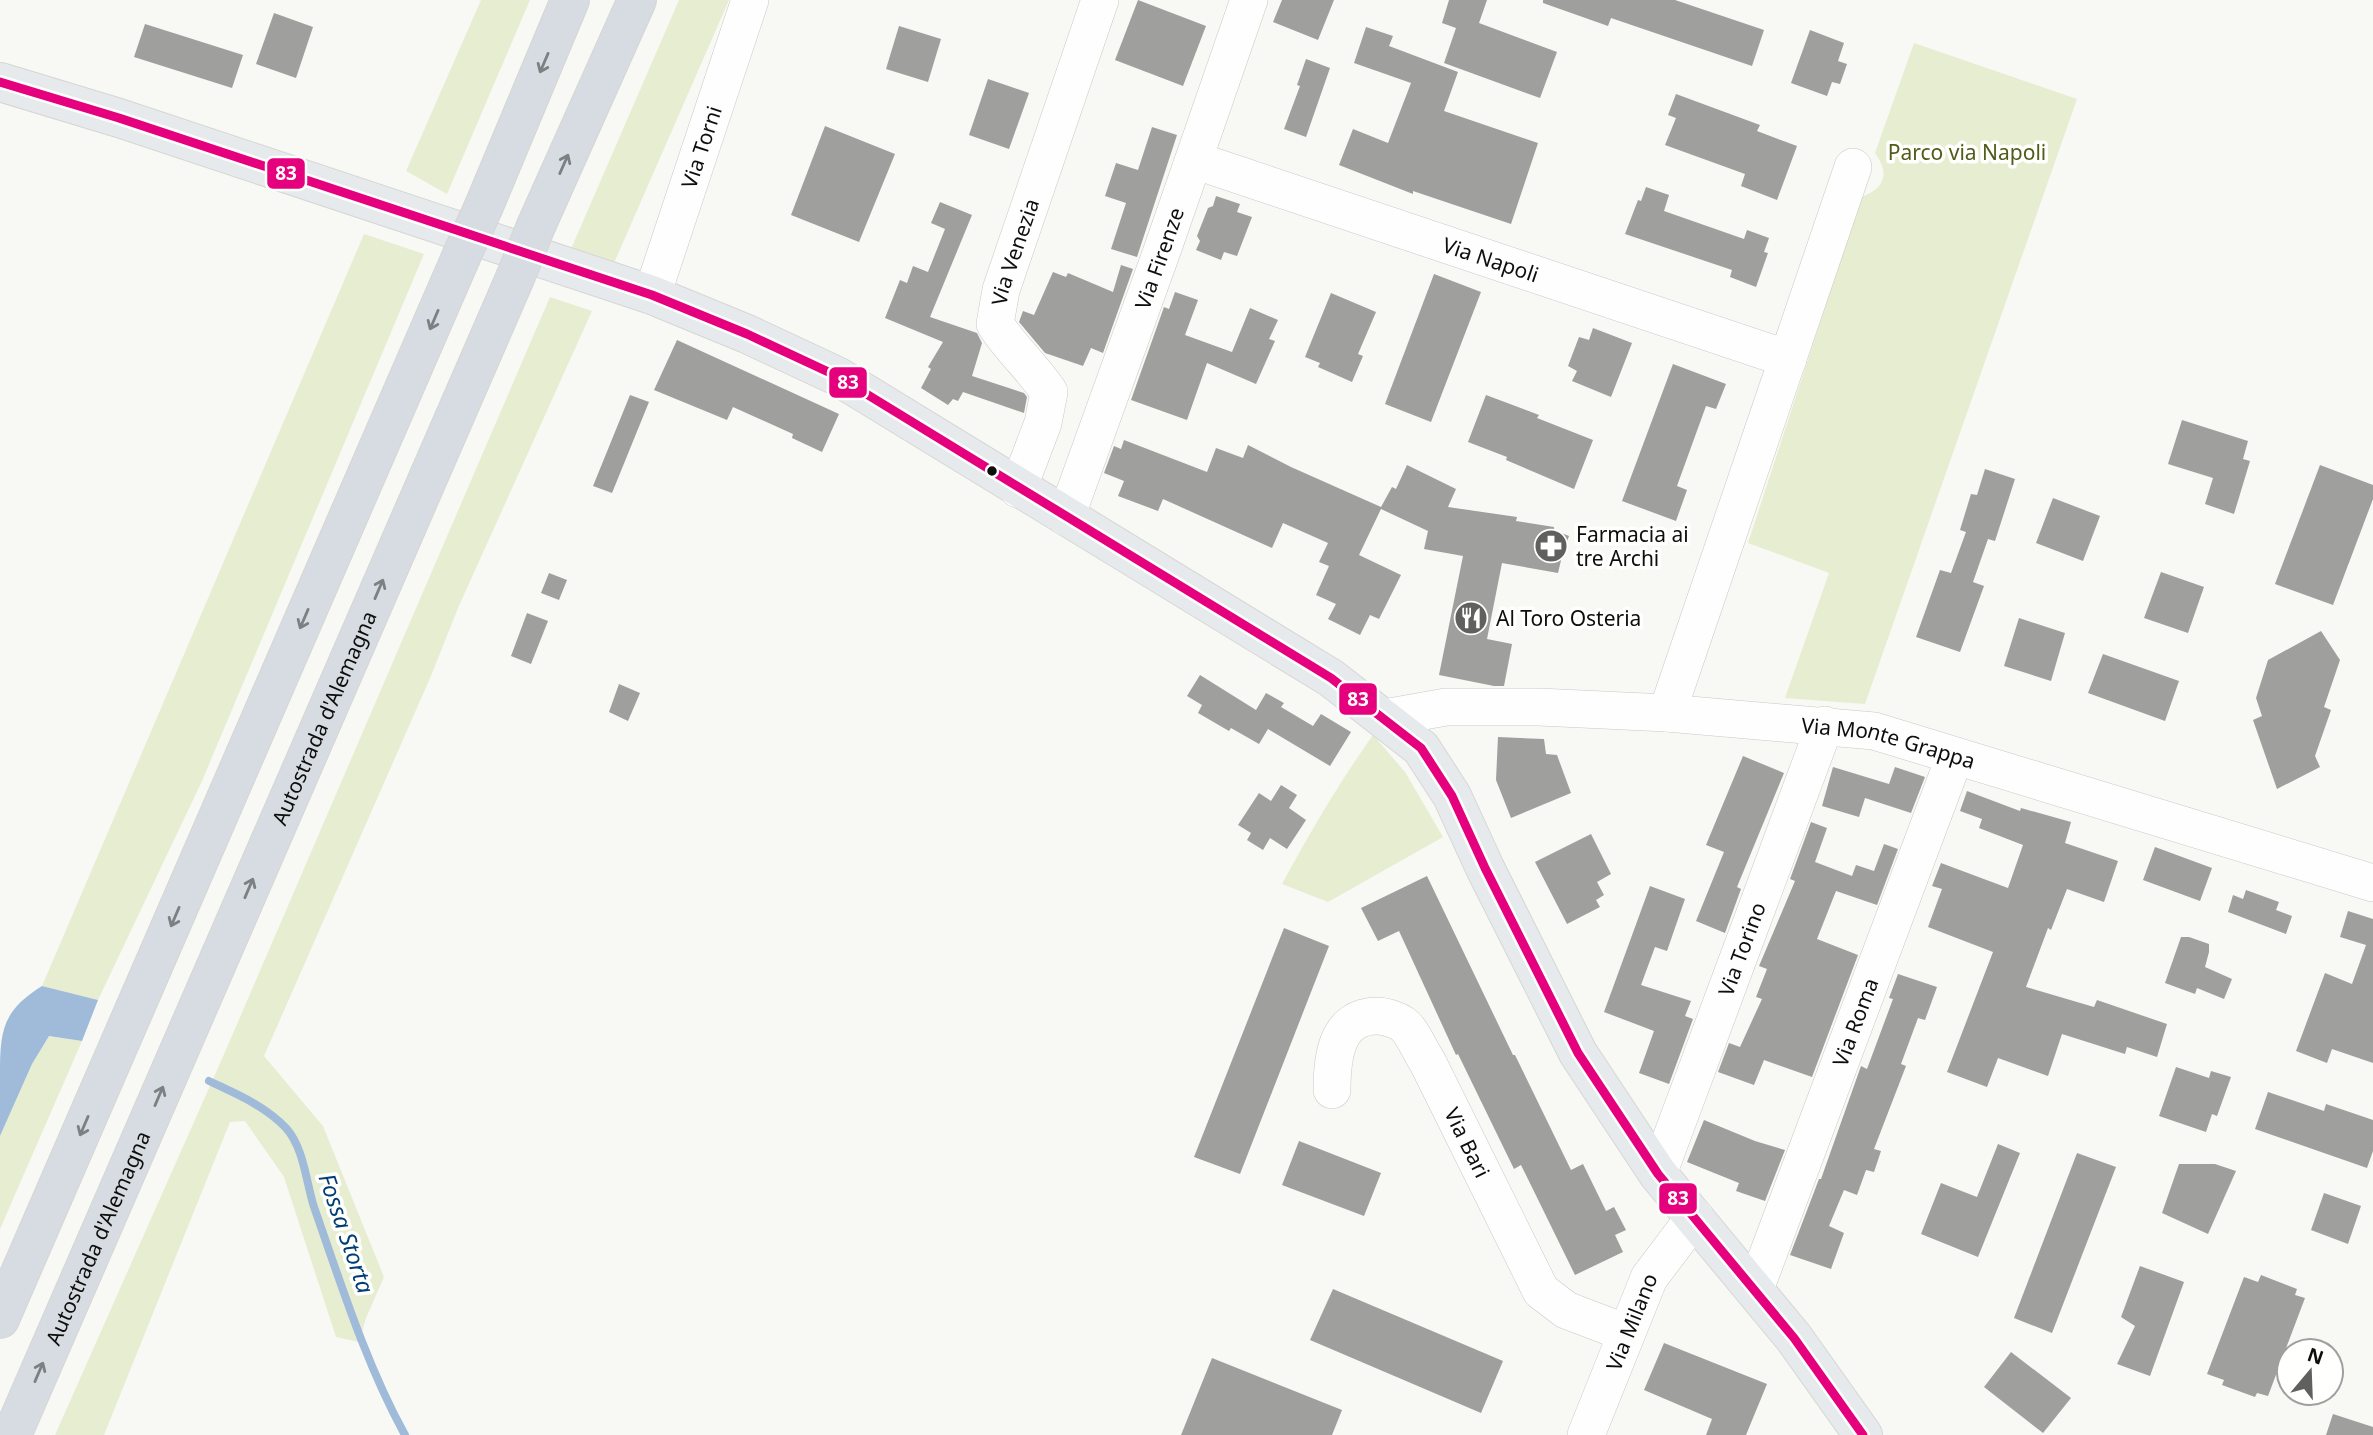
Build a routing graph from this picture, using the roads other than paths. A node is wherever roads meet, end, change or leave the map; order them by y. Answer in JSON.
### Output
{"nodes":[{"id":1,"x":570,"y":0,"type":"edge"},
{"id":2,"x":638,"y":0,"type":"edge"},
{"id":3,"x":750,"y":0,"type":"edge"},
{"id":4,"x":1100,"y":0,"type":"edge"},
{"id":5,"x":1249,"y":0,"type":"edge"},
{"id":6,"x":0,"y":82,"type":"edge"},
{"id":7,"x":1194,"y":160,"type":"junction"},
{"id":8,"x":1853,"y":167,"type":"dead end"},
{"id":9,"x":652,"y":295,"type":"junction"},
{"id":10,"x":1788,"y":359,"type":"junction"},
{"id":11,"x":1018,"y":489,"type":"junction"},
{"id":12,"x":1066,"y":517,"type":"junction"},
{"id":13,"x":1667,"y":713,"type":"junction"},
{"id":14,"x":1384,"y":718,"type":"junction"},
{"id":15,"x":1825,"y":725,"type":"junction"},
{"id":16,"x":1955,"y":756,"type":"junction"},
{"id":17,"x":2373,"y":883,"type":"edge"},
{"id":18,"x":1332,"y":1090,"type":"dead end"},
{"id":19,"x":1658,"y":1174,"type":"junction"},
{"id":20,"x":1695,"y":1217,"type":"junction"},
{"id":21,"x":1755,"y":1289,"type":"junction"},
{"id":22,"x":0,"y":1319,"type":"edge"},
{"id":23,"x":1626,"y":1333,"type":"junction"},
{"id":24,"x":12,"y":1435,"type":"edge"},
{"id":25,"x":1586,"y":1435,"type":"edge"},
{"id":26,"x":1863,"y":1435,"type":"edge"}],
"edges":[{"from":1,"to":22,"type":"highway","one_way":true,"bridge":true},
{"from":24,"to":2,"type":"highway","name":"Autostrada d'Alemagna","one_way":true,"bridge":true},
{"from":3,"to":9,"type":"street","name":"Via Torni"},
{"from":4,"to":11,"type":"street","name":"Via Venezia"},
{"from":5,"to":7,"type":"street","name":"Via Firenze"},
{"from":6,"to":9,"type":"main road"},
{"from":7,"to":10,"type":"street","name":"Via Napoli"},
{"from":7,"to":12,"type":"street","name":"Via Firenze"},
{"from":8,"to":10,"type":"street"},
{"from":9,"to":11,"type":"main road"},
{"from":10,"to":13,"type":"street"},
{"from":11,"to":12,"type":"main road"},
{"from":12,"to":14,"type":"main road"},
{"from":13,"to":14,"type":"street","name":"Via Monte Grappa"},
{"from":13,"to":15,"type":"street","name":"Via Monte Grappa"},
{"from":14,"to":19,"type":"main road"},
{"from":15,"to":16,"type":"street","name":"Via Monte Grappa"},
{"from":15,"to":19,"type":"street","name":"Via Torino"},
{"from":16,"to":17,"type":"street","name":"Via Monte Grappa"},
{"from":16,"to":21,"type":"street","name":"Via Roma"},
{"from":18,"to":23,"type":"street","name":"Via Bari"},
{"from":19,"to":20,"type":"main road"},
{"from":20,"to":21,"type":"main road"},
{"from":20,"to":23,"type":"street","name":"Via Milano"},
{"from":21,"to":26,"type":"main road"},
{"from":23,"to":25,"type":"street","name":"Via Milano"}]}
